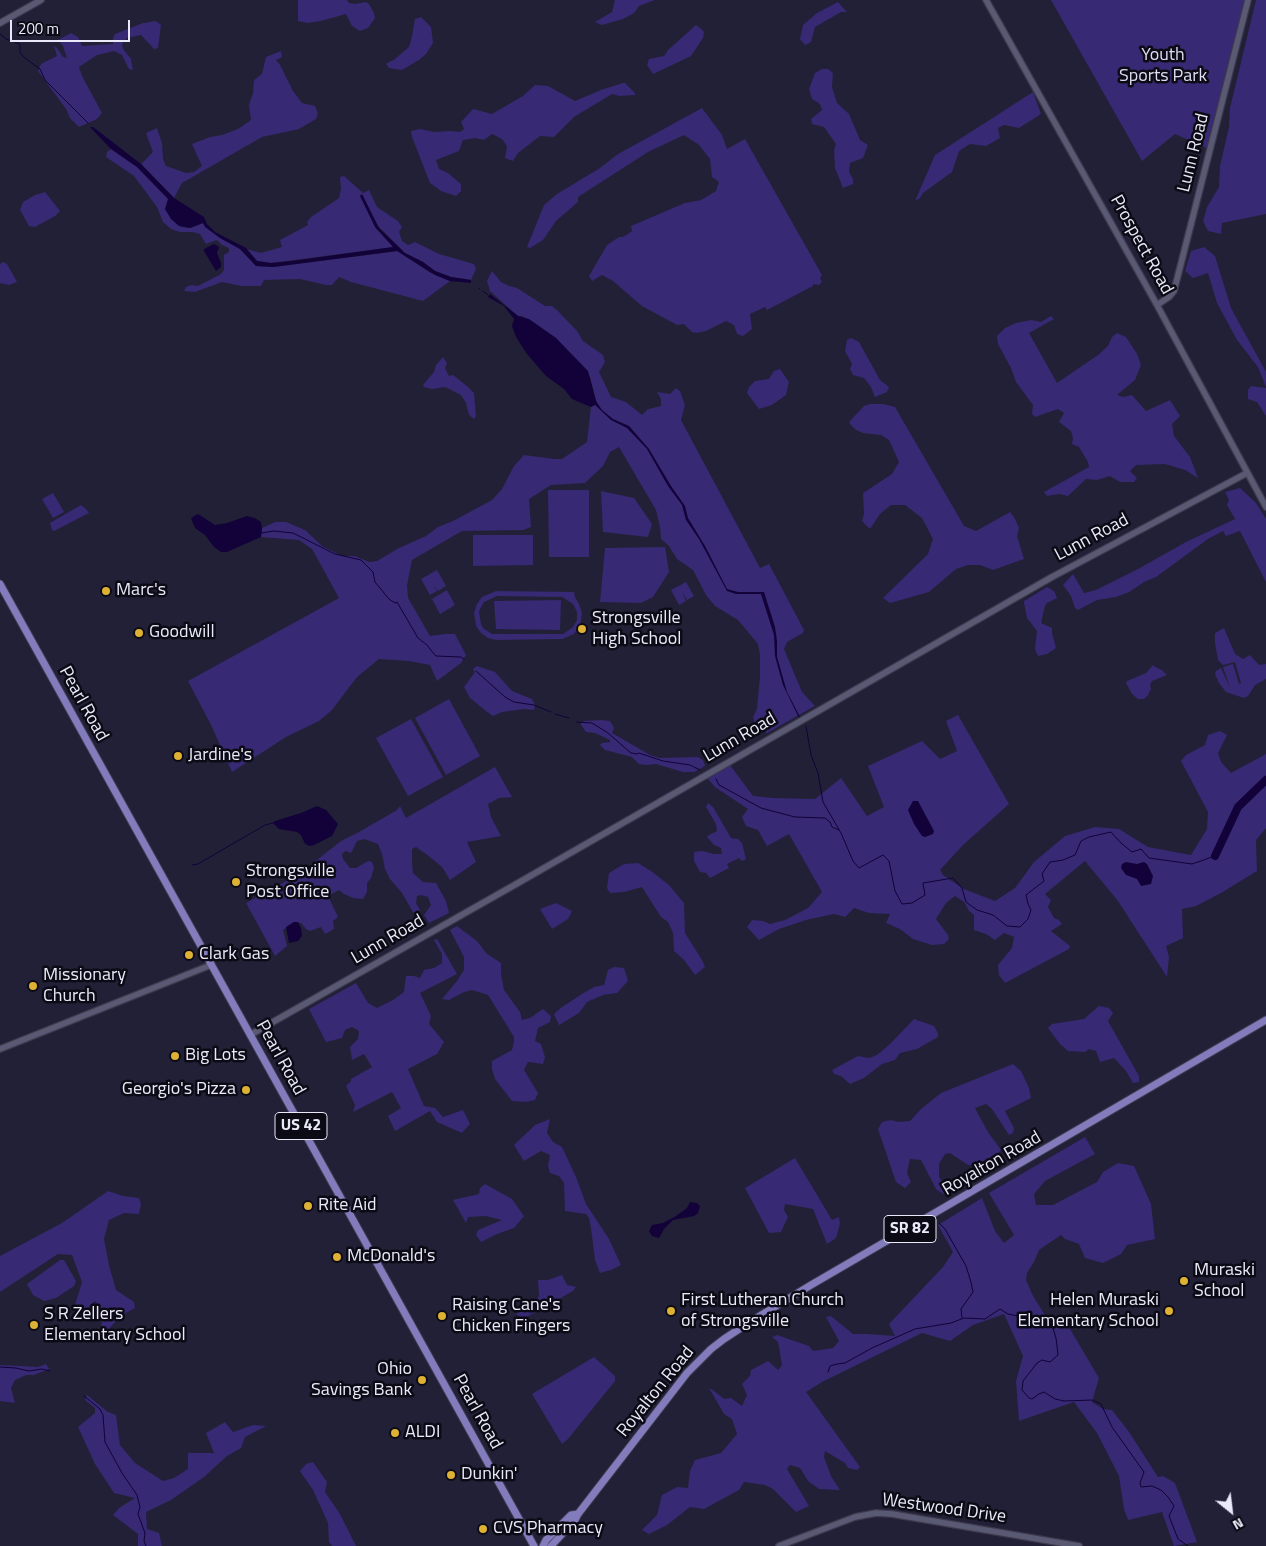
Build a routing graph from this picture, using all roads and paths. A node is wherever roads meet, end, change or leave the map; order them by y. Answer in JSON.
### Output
{"nodes":[{"id":1,"x":41,"y":0,"type":"edge"},
{"id":2,"x":986,"y":0,"type":"edge"},
{"id":3,"x":1248,"y":0,"type":"edge"},
{"id":4,"x":0,"y":23,"type":"edge"},
{"id":5,"x":1157,"y":305,"type":"junction"},
{"id":6,"x":1247,"y":473,"type":"junction"},
{"id":7,"x":1266,"y":507,"type":"edge"},
{"id":8,"x":0,"y":584,"type":"edge"},
{"id":9,"x":211,"y":965,"type":"junction"},
{"id":10,"x":1266,"y":1020,"type":"edge"},
{"id":11,"x":250,"y":1035,"type":"junction"},
{"id":12,"x":0,"y":1049,"type":"edge"},
{"id":13,"x":578,"y":1514,"type":"junction"},
{"id":14,"x":534,"y":1546,"type":"edge"},
{"id":15,"x":543,"y":1546,"type":"edge"},
{"id":16,"x":551,"y":1546,"type":"edge"},
{"id":17,"x":779,"y":1546,"type":"edge"},
{"id":18,"x":1079,"y":1546,"type":"edge"}],
"edges":[{"from":1,"to":4,"type":"street"},
{"from":2,"to":5,"type":"street","name":"Prospect Road"},
{"from":3,"to":5,"type":"street","name":"Lunn Road"},
{"from":5,"to":6,"type":"street","name":"Prospect Road"},
{"from":6,"to":7,"type":"street","name":"Prospect Road"},
{"from":6,"to":11,"type":"street","name":"Lunn Road"},
{"from":8,"to":9,"type":"main road","name":"Pearl Road","number":"US 42"},
{"from":9,"to":11,"type":"main road","name":"Pearl Road","number":"US 42"},
{"from":9,"to":12,"type":"street"},
{"from":10,"to":13,"type":"main road","name":"Royalton Road","number":"SR 82"},
{"from":11,"to":14,"type":"main road","name":"Pearl Road","number":"US 42"},
{"from":13,"to":15,"type":"main road","name":"Royalton Road","number":"SR 82"},
{"from":13,"to":16,"type":"main road","name":"Royalton Road","number":"SR 82"},
{"from":17,"to":18,"type":"street","name":"Westwood Drive"}]}
